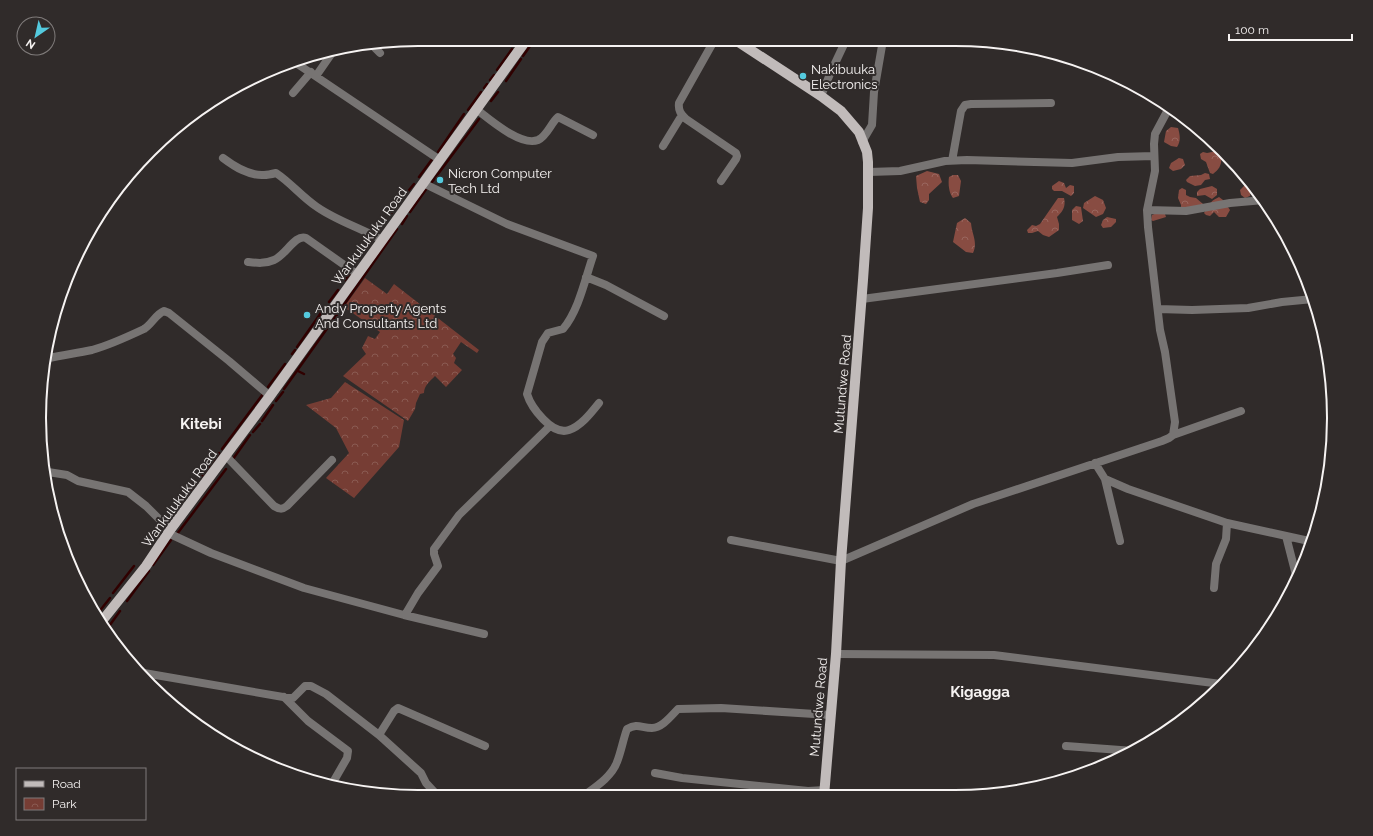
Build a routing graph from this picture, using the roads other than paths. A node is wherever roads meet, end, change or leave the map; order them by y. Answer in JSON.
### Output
{"nodes":[{"id":1,"x":522,"y":46,"type":"edge"},
{"id":2,"x":710,"y":46,"type":"edge"},
{"id":3,"x":743,"y":46,"type":"edge"},
{"id":4,"x":843,"y":46,"type":"edge"},
{"id":5,"x":882,"y":46,"type":"edge"},
{"id":6,"x":375,"y":48,"type":"edge"},
{"id":7,"x":380,"y":53,"type":"dead end"},
{"id":8,"x":328,"y":57,"type":"edge"},
{"id":9,"x":300,"y":65,"type":"edge"},
{"id":10,"x":313,"y":74,"type":"junction"},
{"id":11,"x":293,"y":92,"type":"dead end"},
{"id":12,"x":821,"y":96,"type":"junction"},
{"id":13,"x":1051,"y":103,"type":"dead end"},
{"id":14,"x":476,"y":109,"type":"junction"},
{"id":15,"x":1167,"y":112,"type":"edge"},
{"id":16,"x":682,"y":115,"type":"junction"},
{"id":17,"x":593,"y":135,"type":"dead end"},
{"id":18,"x":862,"y":142,"type":"junction"},
{"id":19,"x":663,"y":146,"type":"dead end"},
{"id":20,"x":1154,"y":156,"type":"junction"},
{"id":21,"x":223,"y":158,"type":"dead end"},
{"id":22,"x":440,"y":160,"type":"junction"},
{"id":23,"x":952,"y":161,"type":"junction"},
{"id":24,"x":869,"y":172,"type":"junction"},
{"id":25,"x":721,"y":181,"type":"dead end"},
{"id":26,"x":423,"y":183,"type":"junction"},
{"id":27,"x":1256,"y":201,"type":"edge"},
{"id":28,"x":1147,"y":210,"type":"junction"},
{"id":29,"x":382,"y":240,"type":"junction"},
{"id":30,"x":248,"y":262,"type":"dead end"},
{"id":31,"x":1108,"y":265,"type":"dead end"},
{"id":32,"x":357,"y":274,"type":"junction"},
{"id":33,"x":586,"y":277,"type":"junction"},
{"id":34,"x":862,"y":299,"type":"junction"},
{"id":35,"x":1308,"y":300,"type":"edge"},
{"id":36,"x":1158,"y":309,"type":"junction"},
{"id":37,"x":664,"y":316,"type":"dead end"},
{"id":38,"x":51,"y":358,"type":"edge"},
{"id":39,"x":270,"y":396,"type":"junction"},
{"id":40,"x":599,"y":403,"type":"dead end"},
{"id":41,"x":1241,"y":411,"type":"dead end"},
{"id":42,"x":550,"y":426,"type":"junction"},
{"id":43,"x":1173,"y":435,"type":"junction"},
{"id":44,"x":226,"y":456,"type":"junction"},
{"id":45,"x":332,"y":460,"type":"dead end"},
{"id":46,"x":1095,"y":463,"type":"junction"},
{"id":47,"x":50,"y":472,"type":"edge"},
{"id":48,"x":1105,"y":479,"type":"junction"},
{"id":49,"x":1227,"y":523,"type":"junction"},
{"id":50,"x":169,"y":532,"type":"junction"},
{"id":51,"x":1286,"y":536,"type":"junction"},
{"id":52,"x":731,"y":540,"type":"dead end"},
{"id":53,"x":1306,"y":540,"type":"edge"},
{"id":54,"x":1120,"y":541,"type":"dead end"},
{"id":55,"x":841,"y":561,"type":"junction"},
{"id":56,"x":1295,"y":570,"type":"edge"},
{"id":57,"x":1214,"y":588,"type":"dead end"},
{"id":58,"x":405,"y":615,"type":"junction"},
{"id":59,"x":105,"y":618,"type":"edge"},
{"id":60,"x":484,"y":634,"type":"dead end"},
{"id":61,"x":836,"y":654,"type":"junction"},
{"id":62,"x":148,"y":674,"type":"edge"},
{"id":63,"x":1216,"y":683,"type":"edge"},
{"id":64,"x":284,"y":697,"type":"junction"},
{"id":65,"x":830,"y":715,"type":"junction"},
{"id":66,"x":379,"y":735,"type":"junction"},
{"id":67,"x":485,"y":746,"type":"dead end"},
{"id":68,"x":1066,"y":746,"type":"dead end"},
{"id":69,"x":1123,"y":750,"type":"edge"},
{"id":70,"x":654,"y":773,"type":"dead end"},
{"id":71,"x":334,"y":780,"type":"edge"},
{"id":72,"x":432,"y":790,"type":"edge"},
{"id":73,"x":592,"y":790,"type":"edge"},
{"id":74,"x":790,"y":790,"type":"edge"},
{"id":75,"x":824,"y":790,"type":"edge"}],
"edges":[{"from":1,"to":14,"type":"main road","name":"Wankulukuku Road"},
{"from":2,"to":16,"type":"street"},
{"from":3,"to":12,"type":"main road","name":"Mutundwe Road"},
{"from":4,"to":12,"type":"street"},
{"from":5,"to":18,"type":"street"},
{"from":6,"to":7,"type":"street"},
{"from":8,"to":10,"type":"street"},
{"from":9,"to":10,"type":"street"},
{"from":10,"to":11,"type":"street"},
{"from":10,"to":22,"type":"street"},
{"from":12,"to":18,"type":"main road","name":"Mutundwe Road"},
{"from":13,"to":23,"type":"street"},
{"from":14,"to":17,"type":"street"},
{"from":14,"to":22,"type":"main road","name":"Wankulukuku Road"},
{"from":15,"to":20,"type":"street"},
{"from":16,"to":19,"type":"street"},
{"from":16,"to":25,"type":"street"},
{"from":18,"to":24,"type":"main road","name":"Mutundwe Road"},
{"from":20,"to":23,"type":"street"},
{"from":20,"to":28,"type":"street"},
{"from":21,"to":29,"type":"street"},
{"from":22,"to":26,"type":"main road","name":"Wankulukuku Road"},
{"from":23,"to":24,"type":"street"},
{"from":24,"to":34,"type":"main road","name":"Mutundwe Road"},
{"from":26,"to":29,"type":"main road","name":"Wankulukuku Road"},
{"from":26,"to":33,"type":"street"},
{"from":27,"to":28,"type":"street"},
{"from":28,"to":36,"type":"street"},
{"from":29,"to":32,"type":"main road","name":"Wankulukuku Road"},
{"from":30,"to":32,"type":"street"},
{"from":31,"to":34,"type":"street"},
{"from":32,"to":39,"type":"main road","name":"Wankulukuku Road"},
{"from":33,"to":37,"type":"street"},
{"from":33,"to":42,"type":"street"},
{"from":34,"to":55,"type":"main road","name":"Mutundwe Road"},
{"from":35,"to":36,"type":"street"},
{"from":36,"to":43,"type":"street"},
{"from":38,"to":39,"type":"street"},
{"from":39,"to":44,"type":"main road","name":"Wankulukuku Road"},
{"from":40,"to":42,"type":"street"},
{"from":41,"to":43,"type":"street"},
{"from":42,"to":58,"type":"street"},
{"from":43,"to":46,"type":"street"},
{"from":44,"to":45,"type":"street"},
{"from":44,"to":50,"type":"main road","name":"Wankulukuku Road"},
{"from":46,"to":48,"type":"street"},
{"from":46,"to":55,"type":"street"},
{"from":47,"to":50,"type":"street"},
{"from":48,"to":49,"type":"street"},
{"from":48,"to":54,"type":"street"},
{"from":49,"to":51,"type":"street"},
{"from":49,"to":57,"type":"street"},
{"from":50,"to":58,"type":"street"},
{"from":50,"to":59,"type":"main road","name":"Wankulukuku Road"},
{"from":51,"to":53,"type":"street"},
{"from":51,"to":56,"type":"street"},
{"from":52,"to":55,"type":"street"},
{"from":55,"to":61,"type":"main road","name":"Mutundwe Road"},
{"from":58,"to":60,"type":"street"},
{"from":61,"to":63,"type":"street"},
{"from":61,"to":65,"type":"main road","name":"Mutundwe Road"},
{"from":62,"to":64,"type":"street"},
{"from":64,"to":66,"type":"street"},
{"from":64,"to":71,"type":"street"},
{"from":65,"to":73,"type":"street"},
{"from":65,"to":75,"type":"main road","name":"Mutundwe Road"},
{"from":66,"to":67,"type":"street"},
{"from":66,"to":72,"type":"street"},
{"from":68,"to":69,"type":"street"},
{"from":70,"to":74,"type":"street"}]}
